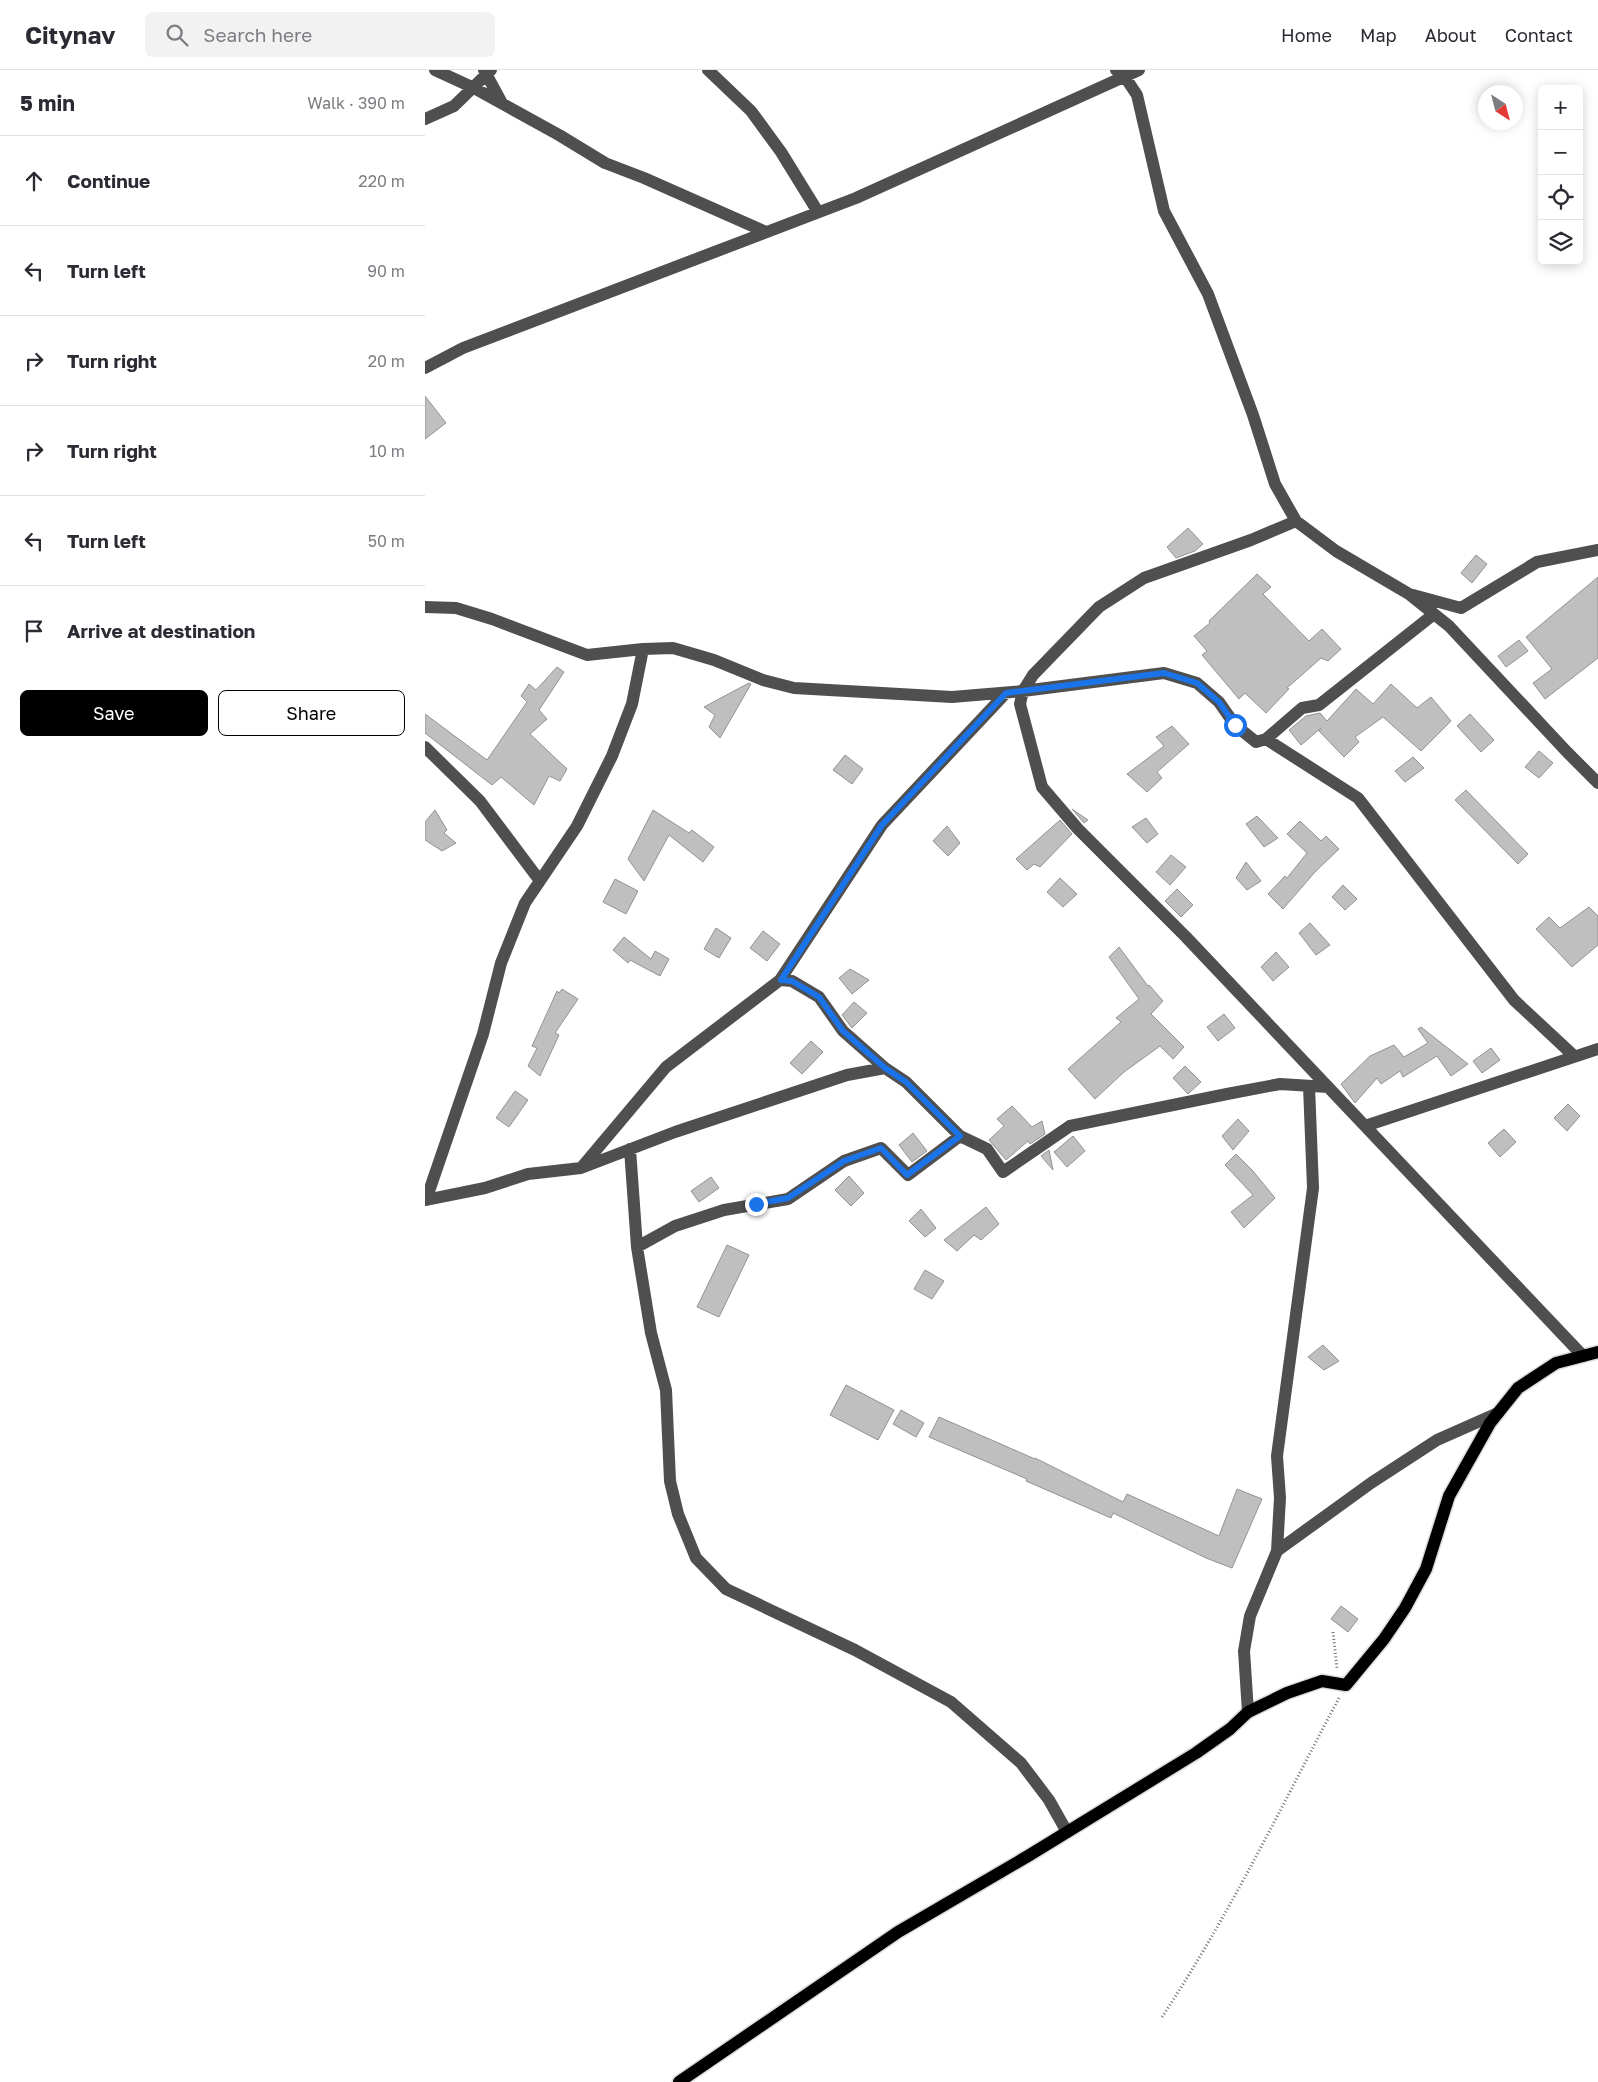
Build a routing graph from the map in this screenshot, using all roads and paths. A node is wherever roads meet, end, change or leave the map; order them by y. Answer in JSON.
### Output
{"nodes":[{"id":1,"x":435,"y":70,"type":"edge"},
{"id":2,"x":708,"y":70,"type":"edge"},
{"id":3,"x":1139,"y":70,"type":"edge"},
{"id":4,"x":487,"y":72,"type":"edge"},
{"id":5,"x":1121,"y":73,"type":"edge"},
{"id":6,"x":474,"y":88,"type":"junction"},
{"id":7,"x":502,"y":103,"type":"junction"},
{"id":8,"x":425,"y":119,"type":"edge"},
{"id":9,"x":818,"y":212,"type":"junction"},
{"id":10,"x":766,"y":232,"type":"junction"},
{"id":11,"x":425,"y":368,"type":"edge"},
{"id":12,"x":1296,"y":521,"type":"junction"},
{"id":13,"x":1598,"y":550,"type":"edge"},
{"id":14,"x":1409,"y":594,"type":"junction"},
{"id":15,"x":425,"y":607,"type":"edge"},
{"id":16,"x":1434,"y":614,"type":"junction"},
{"id":17,"x":643,"y":649,"type":"junction"},
{"id":18,"x":1023,"y":691,"type":"junction"},
{"id":19,"x":1006,"y":693,"type":"junction"},
{"id":20,"x":1265,"y":739,"type":"junction"},
{"id":21,"x":425,"y":747,"type":"edge"},
{"id":22,"x":1598,"y":783,"type":"edge"},
{"id":23,"x":540,"y":881,"type":"junction"},
{"id":24,"x":781,"y":980,"type":"junction"},
{"id":25,"x":1598,"y":1048,"type":"edge"},
{"id":26,"x":1574,"y":1056,"type":"junction"},
{"id":27,"x":885,"y":1068,"type":"junction"},
{"id":28,"x":1309,"y":1086,"type":"junction"},
{"id":29,"x":1328,"y":1086,"type":"junction"},
{"id":30,"x":1365,"y":1126,"type":"junction"},
{"id":31,"x":960,"y":1136,"type":"junction"},
{"id":32,"x":630,"y":1149,"type":"junction"},
{"id":33,"x":581,"y":1168,"type":"junction"},
{"id":34,"x":426,"y":1200,"type":"edge"},
{"id":35,"x":637,"y":1247,"type":"junction"},
{"id":36,"x":1598,"y":1352,"type":"edge"},
{"id":37,"x":1583,"y":1356,"type":"junction"},
{"id":38,"x":1498,"y":1413,"type":"junction"},
{"id":39,"x":1277,"y":1551,"type":"junction"},
{"id":40,"x":1333,"y":1632,"type":"dead end"},
{"id":41,"x":1346,"y":1685,"type":"junction"},
{"id":42,"x":1248,"y":1712,"type":"junction"},
{"id":43,"x":1067,"y":1832,"type":"junction"},
{"id":44,"x":1162,"y":2017,"type":"dead end"},
{"id":45,"x":679,"y":2082,"type":"edge"}],
"edges":[{"from":1,"to":6,"type":"street"},
{"from":2,"to":9,"type":"street"},
{"from":3,"to":5,"type":"street"},
{"from":4,"to":6,"type":"street"},
{"from":4,"to":7,"type":"street"},
{"from":5,"to":9,"type":"street"},
{"from":5,"to":12,"type":"street"},
{"from":6,"to":7,"type":"street"},
{"from":6,"to":8,"type":"street"},
{"from":7,"to":10,"type":"street"},
{"from":9,"to":10,"type":"street"},
{"from":10,"to":11,"type":"street"},
{"from":12,"to":14,"type":"street"},
{"from":12,"to":18,"type":"street"},
{"from":13,"to":14,"type":"street"},
{"from":14,"to":16,"type":"street"},
{"from":15,"to":17,"type":"street"},
{"from":16,"to":20,"type":"street"},
{"from":16,"to":22,"type":"street"},
{"from":17,"to":19,"type":"street"},
{"from":17,"to":23,"type":"street"},
{"from":18,"to":19,"type":"street"},
{"from":18,"to":20,"type":"street"},
{"from":18,"to":29,"type":"street"},
{"from":19,"to":24,"type":"street"},
{"from":20,"to":26,"type":"street"},
{"from":21,"to":23,"type":"street"},
{"from":23,"to":34,"type":"street"},
{"from":24,"to":27,"type":"street"},
{"from":24,"to":33,"type":"street"},
{"from":25,"to":26,"type":"street"},
{"from":26,"to":30,"type":"street"},
{"from":27,"to":31,"type":"street"},
{"from":27,"to":32,"type":"street"},
{"from":28,"to":29,"type":"street"},
{"from":28,"to":31,"type":"street"},
{"from":28,"to":39,"type":"street"},
{"from":29,"to":30,"type":"street"},
{"from":30,"to":37,"type":"street"},
{"from":31,"to":35,"type":"street"},
{"from":32,"to":33,"type":"street"},
{"from":32,"to":35,"type":"street"},
{"from":33,"to":34,"type":"street"},
{"from":35,"to":43,"type":"street"},
{"from":36,"to":37,"type":"main road"},
{"from":37,"to":38,"type":"main road"},
{"from":38,"to":39,"type":"street"},
{"from":38,"to":41,"type":"main road"},
{"from":39,"to":42,"type":"street"},
{"from":40,"to":41,"type":"path"},
{"from":41,"to":42,"type":"main road"},
{"from":41,"to":44,"type":"path"},
{"from":42,"to":43,"type":"main road"},
{"from":43,"to":45,"type":"main road"}]}
